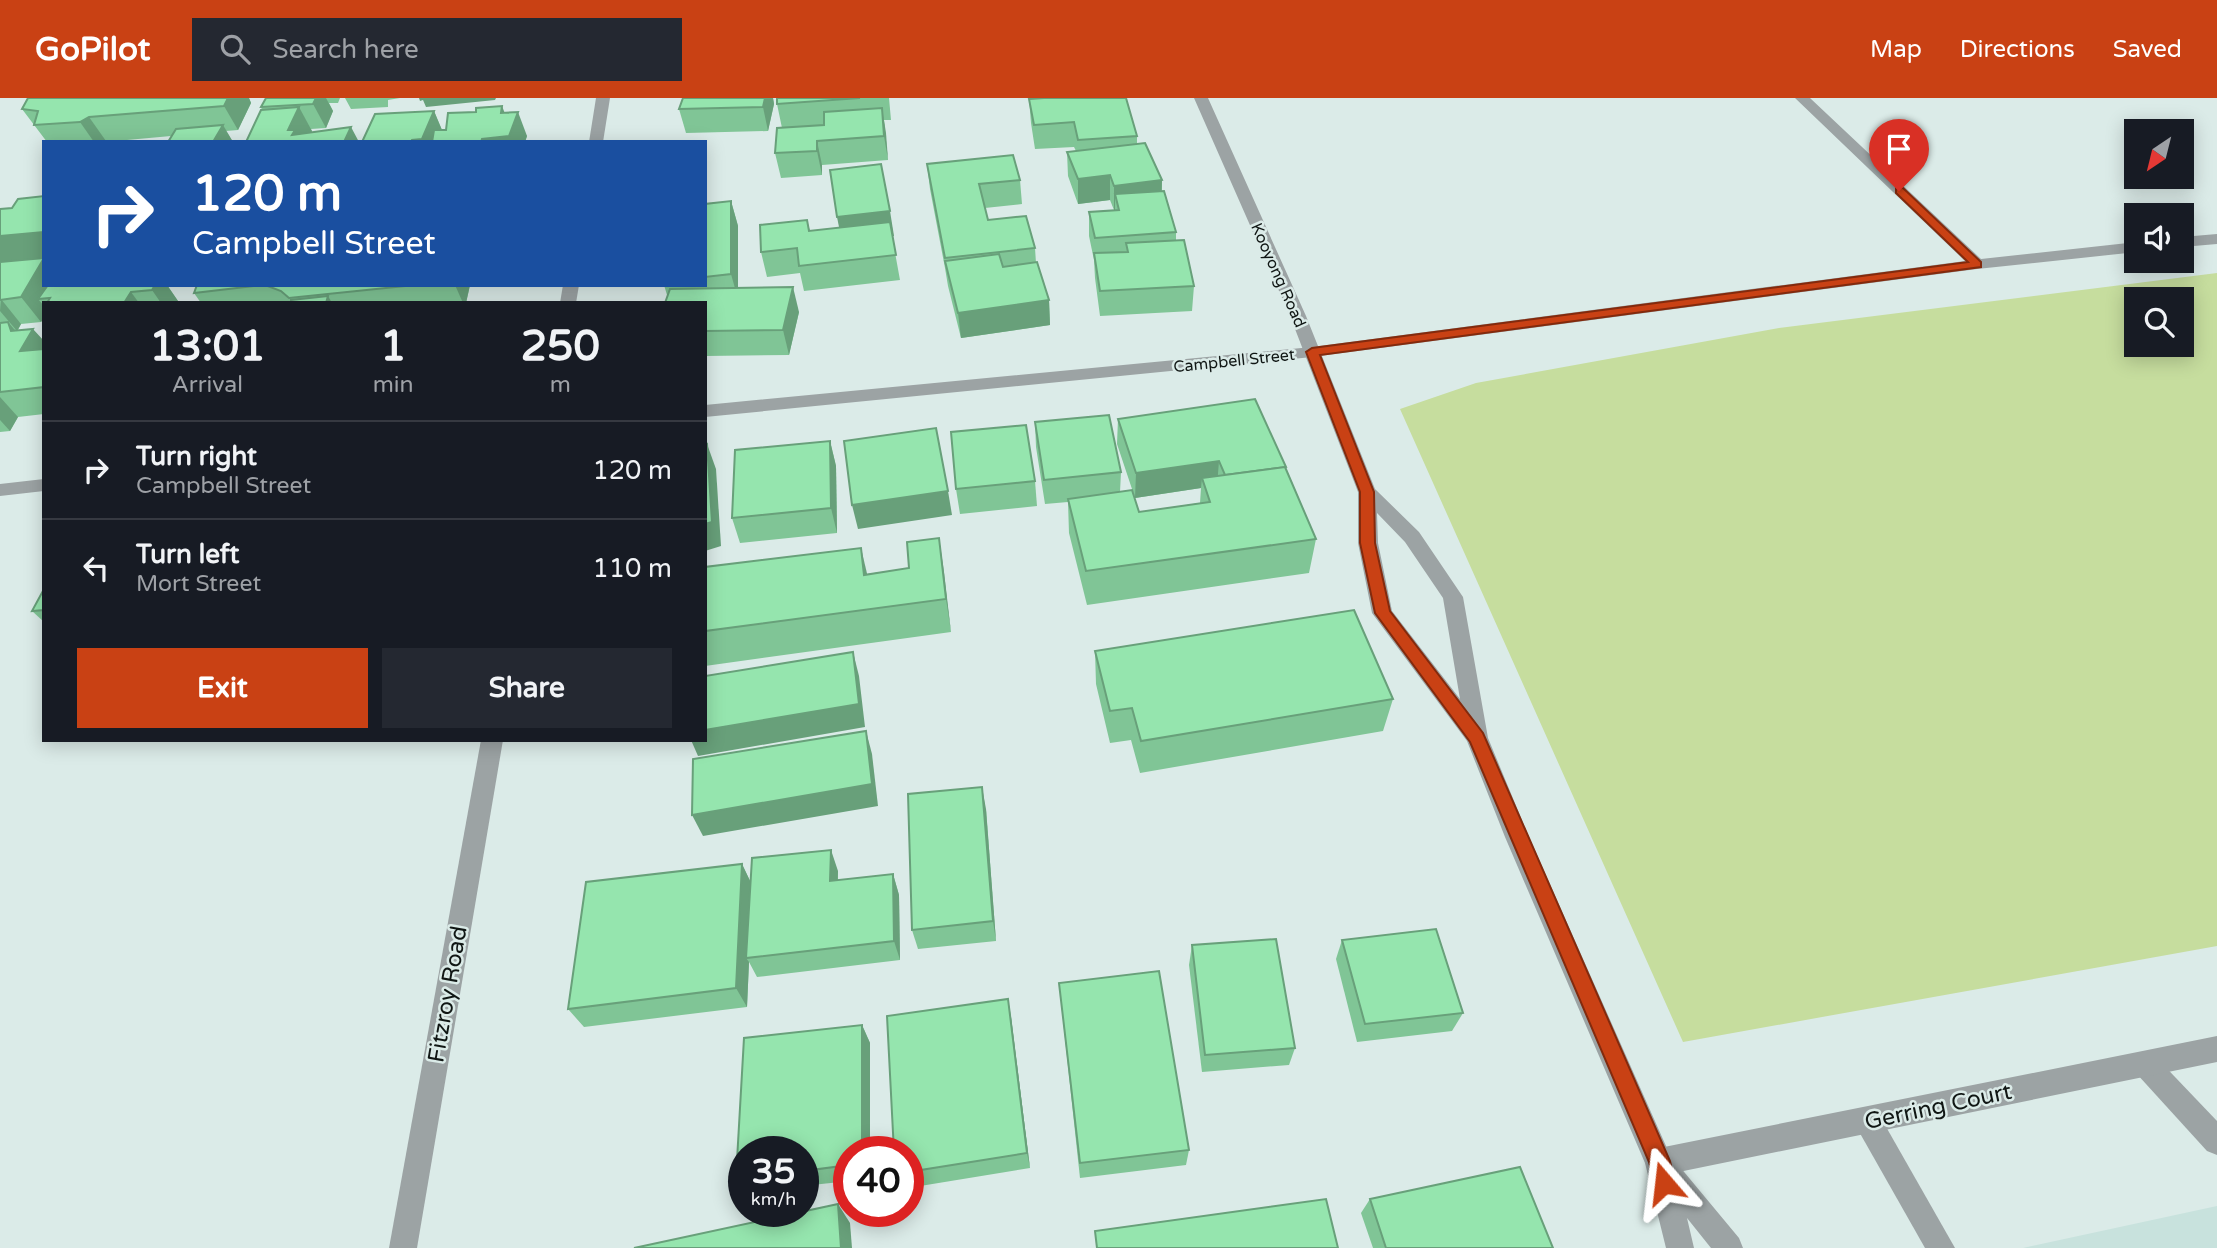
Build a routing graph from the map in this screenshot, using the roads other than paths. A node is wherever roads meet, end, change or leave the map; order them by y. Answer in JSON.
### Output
{"nodes":[{"id":1,"x":603,"y":98,"type":"edge"},
{"id":2,"x":1201,"y":98,"type":"edge"},
{"id":3,"x":1802,"y":98,"type":"edge"},
{"id":4,"x":596,"y":140,"type":"edge"},
{"id":5,"x":2217,"y":239,"type":"edge"},
{"id":6,"x":2194,"y":241,"type":"edge"},
{"id":7,"x":2124,"y":248,"type":"edge"},
{"id":8,"x":1977,"y":264,"type":"junction"},
{"id":9,"x":1312,"y":352,"type":"junction"},
{"id":10,"x":707,"y":411,"type":"edge"},
{"id":11,"x":42,"y":485,"type":"edge"},
{"id":12,"x":0,"y":490,"type":"edge"},
{"id":13,"x":1367,"y":492,"type":"junction"},
{"id":14,"x":1477,"y":738,"type":"junction"},
{"id":15,"x":492,"y":742,"type":"edge"},
{"id":16,"x":2217,"y":1049,"type":"edge"},
{"id":17,"x":2145,"y":1064,"type":"junction"},
{"id":18,"x":1867,"y":1121,"type":"junction"},
{"id":19,"x":2217,"y":1141,"type":"edge"},
{"id":20,"x":1659,"y":1161,"type":"junction"},
{"id":21,"x":403,"y":1248,"type":"edge"},
{"id":22,"x":1680,"y":1248,"type":"edge"},
{"id":23,"x":1729,"y":1248,"type":"edge"},
{"id":24,"x":1941,"y":1248,"type":"edge"}],
"edges":[{"from":1,"to":4,"type":"street"},
{"from":2,"to":9,"type":"street","name":"Kooyong Road"},
{"from":3,"to":8,"type":"street"},
{"from":5,"to":6,"type":"street"},
{"from":7,"to":8,"type":"street","name":"Campbell Street"},
{"from":8,"to":9,"type":"street","name":"Campbell Street"},
{"from":9,"to":10,"type":"street","name":"Campbell Street"},
{"from":9,"to":13,"type":"street","name":"Kooyong Road"},
{"from":11,"to":12,"type":"street"},
{"from":13,"to":14,"type":"street","name":"Kooyong Road"},
{"from":13,"to":14,"type":"street","name":"Kooyong Road"},
{"from":14,"to":20,"type":"street","name":"Kooyong Road"},
{"from":15,"to":21,"type":"street","name":"Fitzroy Road"},
{"from":16,"to":17,"type":"street","name":"Gerring Court"},
{"from":17,"to":18,"type":"street","name":"Gerring Court"},
{"from":17,"to":19,"type":"street"},
{"from":18,"to":20,"type":"street","name":"Gerring Court"},
{"from":18,"to":24,"type":"street"},
{"from":20,"to":22,"type":"street","name":"Kooyong Road"},
{"from":20,"to":23,"type":"street","name":"Kooyong Road"}]}
